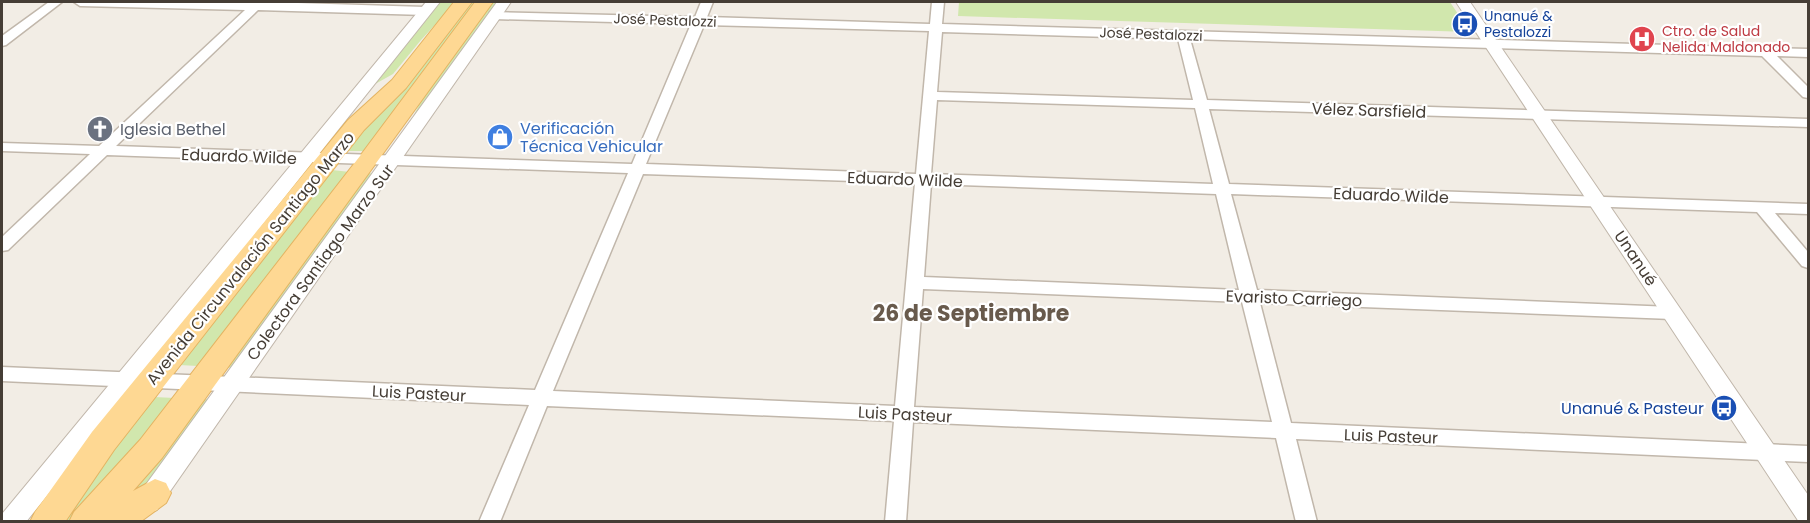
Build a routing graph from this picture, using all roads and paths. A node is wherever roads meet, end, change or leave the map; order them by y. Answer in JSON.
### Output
{"nodes":[{"id":1,"x":56,"y":2,"type":"edge"},
{"id":2,"x":80,"y":2,"type":"edge"},
{"id":3,"x":707,"y":2,"type":"edge"},
{"id":4,"x":938,"y":2,"type":"edge"},
{"id":5,"x":1463,"y":2,"type":"edge"},
{"id":6,"x":257,"y":4,"type":"edge"},
{"id":7,"x":460,"y":5,"type":"edge"},
{"id":8,"x":429,"y":6,"type":"edge"},
{"id":9,"x":494,"y":6,"type":"edge"},
{"id":10,"x":699,"y":21,"type":"junction"},
{"id":11,"x":936,"y":28,"type":"junction"},
{"id":12,"x":1183,"y":35,"type":"junction"},
{"id":13,"x":2,"y":42,"type":"edge"},
{"id":14,"x":1491,"y":44,"type":"junction"},
{"id":15,"x":1765,"y":51,"type":"junction"},
{"id":16,"x":1809,"y":52,"type":"edge"},
{"id":17,"x":1809,"y":94,"type":"edge"},
{"id":18,"x":930,"y":96,"type":"junction"},
{"id":19,"x":352,"y":102,"type":"junction"},
{"id":20,"x":1201,"y":104,"type":"junction"},
{"id":21,"x":1539,"y":115,"type":"junction"},
{"id":22,"x":1809,"y":123,"type":"edge"},
{"id":23,"x":2,"y":147,"type":"edge"},
{"id":24,"x":102,"y":151,"type":"junction"},
{"id":25,"x":319,"y":159,"type":"junction"},
{"id":26,"x":380,"y":161,"type":"junction"},
{"id":27,"x":636,"y":170,"type":"junction"},
{"id":28,"x":923,"y":179,"type":"junction"},
{"id":29,"x":1222,"y":189,"type":"junction"},
{"id":30,"x":1598,"y":202,"type":"junction"},
{"id":31,"x":1762,"y":208,"type":"junction"},
{"id":32,"x":1809,"y":209,"type":"edge"},
{"id":33,"x":2,"y":246,"type":"edge"},
{"id":34,"x":1809,"y":262,"type":"edge"},
{"id":35,"x":915,"y":283,"type":"junction"},
{"id":36,"x":1250,"y":296,"type":"junction"},
{"id":37,"x":1672,"y":313,"type":"junction"},
{"id":38,"x":2,"y":374,"type":"edge"},
{"id":39,"x":139,"y":380,"type":"junction"},
{"id":40,"x":200,"y":383,"type":"junction"},
{"id":41,"x":232,"y":385,"type":"junction"},
{"id":42,"x":541,"y":398,"type":"junction"},
{"id":43,"x":904,"y":414,"type":"junction"},
{"id":44,"x":1284,"y":431,"type":"junction"},
{"id":45,"x":1766,"y":452,"type":"junction"},
{"id":46,"x":1809,"y":454,"type":"edge"},
{"id":47,"x":155,"y":493,"type":"junction"},
{"id":48,"x":1809,"y":515,"type":"edge"},
{"id":49,"x":11,"y":522,"type":"edge"},
{"id":50,"x":46,"y":522,"type":"edge"},
{"id":51,"x":85,"y":522,"type":"edge"},
{"id":52,"x":113,"y":522,"type":"edge"},
{"id":53,"x":135,"y":522,"type":"edge"},
{"id":54,"x":489,"y":522,"type":"edge"},
{"id":55,"x":895,"y":522,"type":"edge"},
{"id":56,"x":1307,"y":522,"type":"edge"}],
"edges":[{"from":1,"to":13,"type":"street"},
{"from":2,"to":6,"type":"street"},
{"from":3,"to":10,"type":"street"},
{"from":4,"to":11,"type":"street"},
{"from":5,"to":14,"type":"street","name":"Unanué"},
{"from":6,"to":8,"type":"street"},
{"from":6,"to":24,"type":"street"},
{"from":7,"to":19,"type":"main road"},
{"from":7,"to":25,"type":"main road","name":"Avenida Circunvalación Santiago Marzo"},
{"from":8,"to":19,"type":"street"},
{"from":9,"to":10,"type":"street","name":"José Pestalozzi"},
{"from":9,"to":26,"type":"main road","name":"Avenida Circunvalación Santiago Marzo"},
{"from":10,"to":11,"type":"street","name":"José Pestalozzi"},
{"from":10,"to":27,"type":"street"},
{"from":11,"to":12,"type":"street","name":"José Pestalozzi"},
{"from":11,"to":18,"type":"street"},
{"from":12,"to":14,"type":"street","name":"José Pestalozzi"},
{"from":12,"to":20,"type":"street"},
{"from":14,"to":15,"type":"street","name":"José Pestalozzi"},
{"from":14,"to":21,"type":"street","name":"Unanué"},
{"from":15,"to":16,"type":"street","name":"José Pestalozzi"},
{"from":15,"to":17,"type":"street"},
{"from":18,"to":20,"type":"street","name":"Vélez Sarsfield"},
{"from":18,"to":28,"type":"street"},
{"from":19,"to":25,"type":"street"},
{"from":20,"to":21,"type":"street","name":"Vélez Sarsfield"},
{"from":20,"to":29,"type":"street"},
{"from":21,"to":22,"type":"street","name":"Vélez Sarsfield"},
{"from":21,"to":30,"type":"street","name":"Unanué"},
{"from":23,"to":24,"type":"street","name":"Eduardo Wilde"},
{"from":24,"to":25,"type":"street","name":"Eduardo Wilde"},
{"from":24,"to":33,"type":"street"},
{"from":25,"to":26,"type":"street","name":"Eduardo Wilde"},
{"from":25,"to":39,"type":"main road","name":"Avenida Circunvalación Santiago Marzo"},
{"from":26,"to":27,"type":"street","name":"Eduardo Wilde"},
{"from":26,"to":40,"type":"main road","name":"Avenida Circunvalación Santiago Marzo"},
{"from":26,"to":41,"type":"street","name":"Colectora Santiago Marzo Sur"},
{"from":27,"to":28,"type":"street","name":"Eduardo Wilde"},
{"from":27,"to":42,"type":"street"},
{"from":28,"to":29,"type":"street","name":"Eduardo Wilde"},
{"from":28,"to":35,"type":"street"},
{"from":29,"to":30,"type":"street","name":"Eduardo Wilde"},
{"from":29,"to":36,"type":"street"},
{"from":30,"to":31,"type":"street","name":"Eduardo Wilde"},
{"from":30,"to":37,"type":"street","name":"Unanué"},
{"from":31,"to":32,"type":"street","name":"Eduardo Wilde"},
{"from":31,"to":34,"type":"street"},
{"from":35,"to":36,"type":"street","name":"Evaristo Carriego"},
{"from":35,"to":43,"type":"street"},
{"from":36,"to":37,"type":"street","name":"Evaristo Carriego"},
{"from":36,"to":44,"type":"street"},
{"from":37,"to":45,"type":"street","name":"Unanué"},
{"from":38,"to":39,"type":"street","name":"Luis Pasteur"},
{"from":39,"to":40,"type":"street","name":"Luis Pasteur"},
{"from":39,"to":49,"type":"street"},
{"from":39,"to":50,"type":"main road","name":"Avenida Circunvalación Santiago Marzo"},
{"from":40,"to":41,"type":"street","name":"Luis Pasteur"},
{"from":40,"to":51,"type":"main road","name":"Avenida Circunvalación Santiago Marzo"},
{"from":41,"to":42,"type":"street","name":"Luis Pasteur"},
{"from":41,"to":47,"type":"street","name":"Colectora Santiago Marzo Sur"},
{"from":42,"to":43,"type":"street","name":"Luis Pasteur"},
{"from":42,"to":54,"type":"street"},
{"from":43,"to":44,"type":"street","name":"Luis Pasteur"},
{"from":43,"to":55,"type":"street"},
{"from":44,"to":45,"type":"street","name":"Luis Pasteur"},
{"from":44,"to":56,"type":"street"},
{"from":45,"to":46,"type":"street","name":"Luis Pasteur"},
{"from":45,"to":48,"type":"street","name":"Unanué"},
{"from":47,"to":52,"type":"main road"},
{"from":47,"to":53,"type":"street","name":"Colectora Santiago Marzo Sur"}]}
